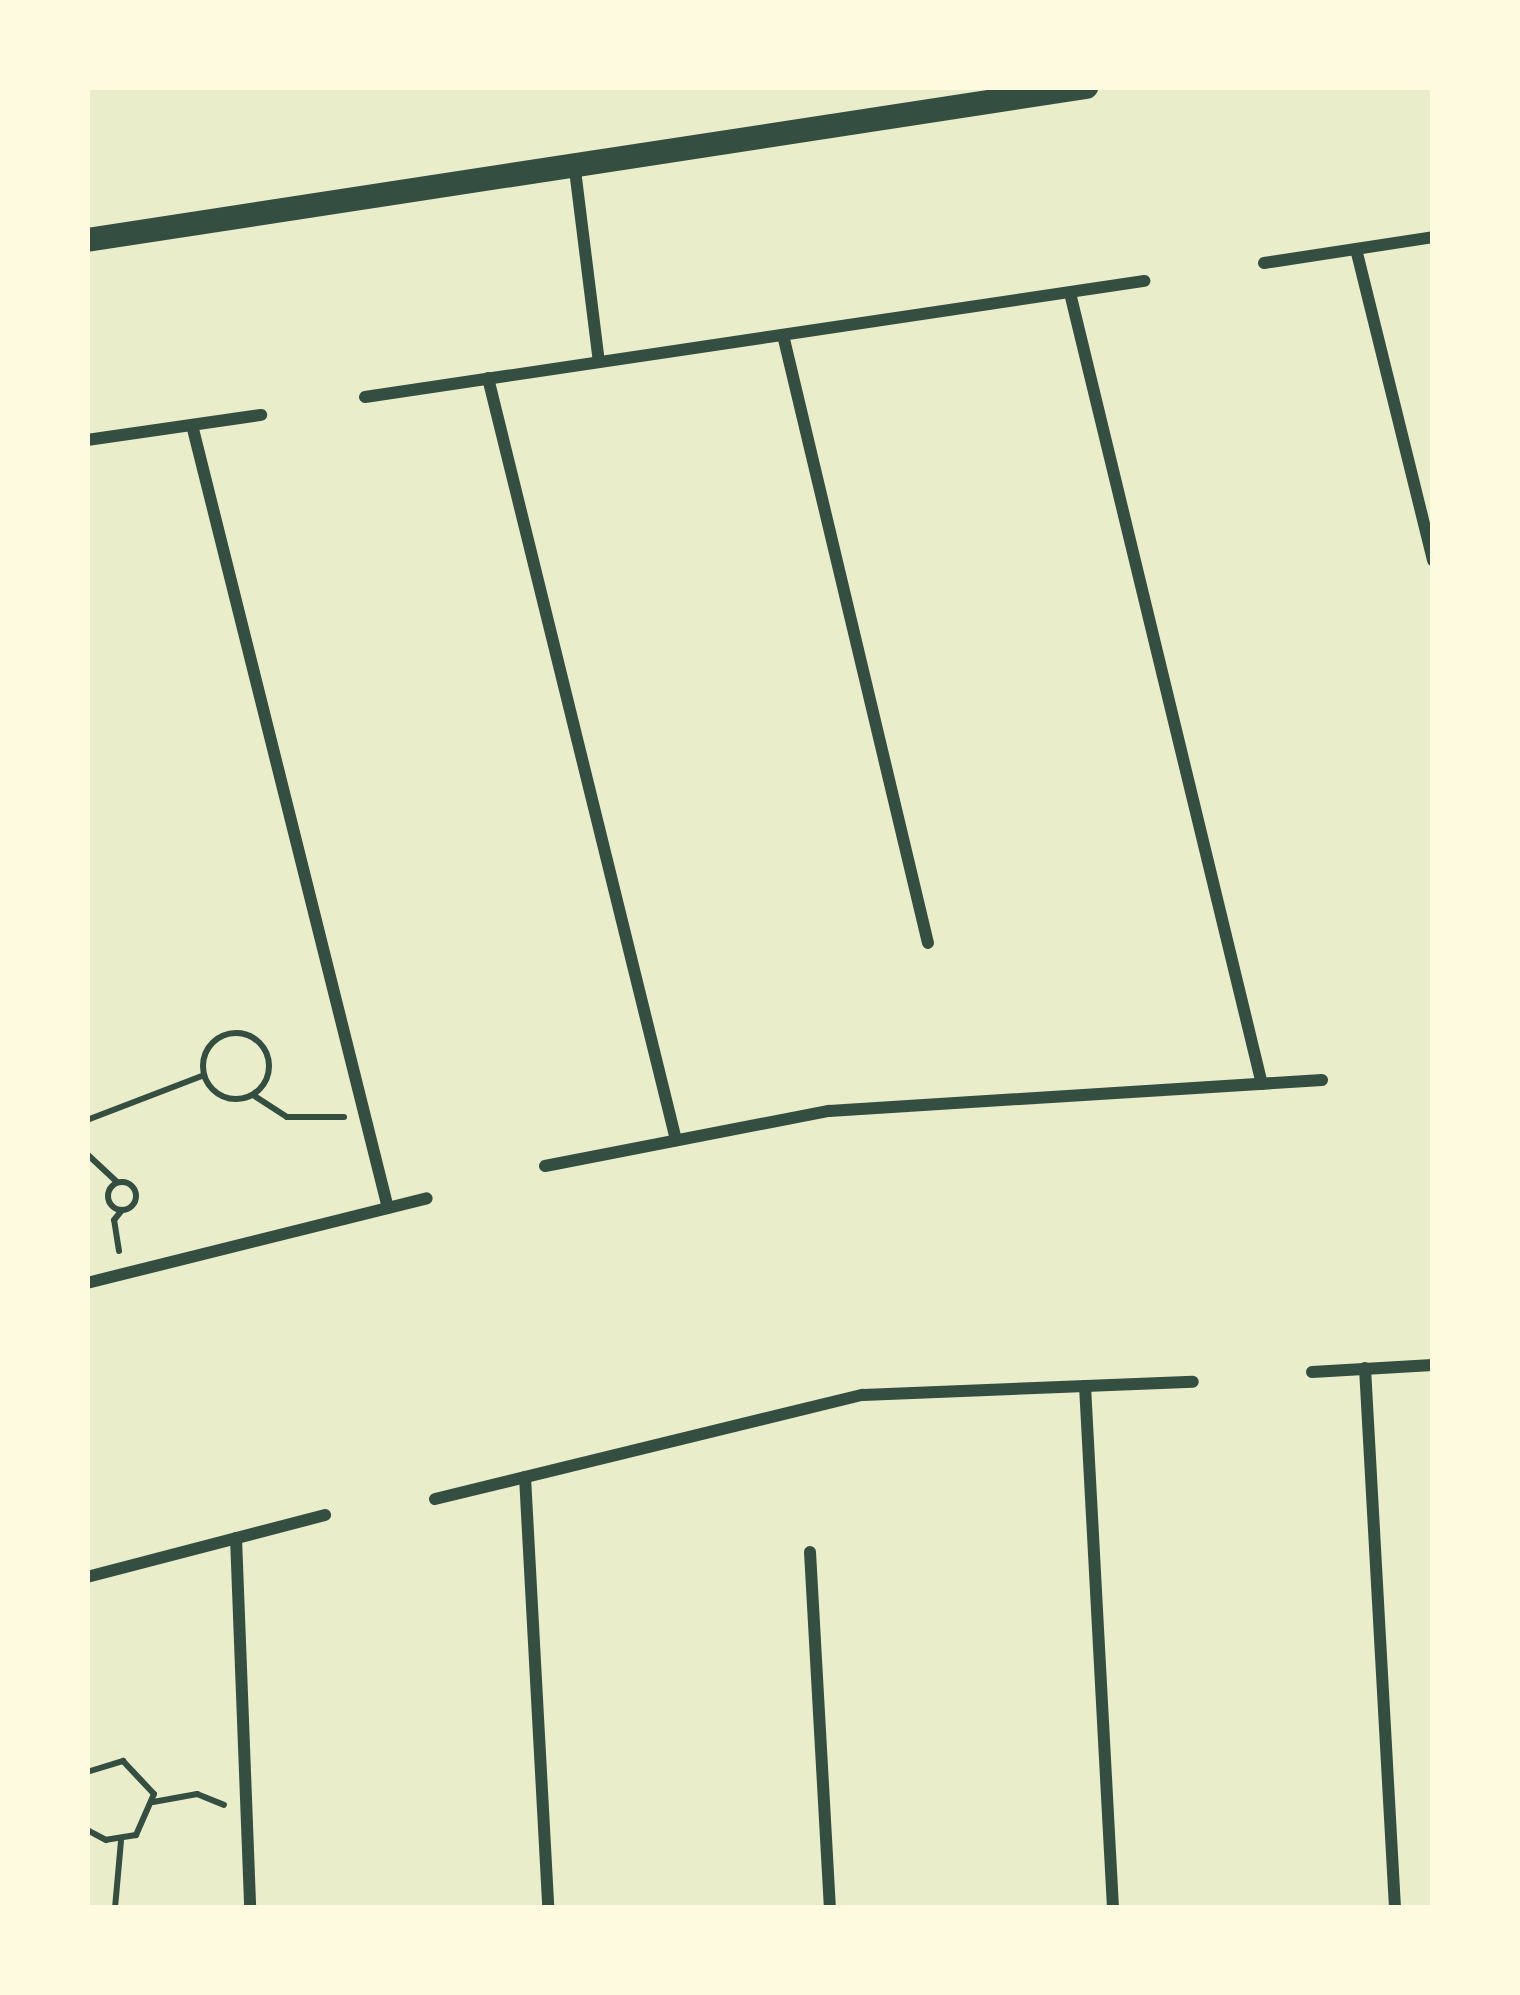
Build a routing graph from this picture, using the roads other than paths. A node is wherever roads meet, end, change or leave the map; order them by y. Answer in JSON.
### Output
{"nodes":[{"id":1,"x":1086,"y":87,"type":"edge"},
{"id":2,"x":575,"y":170,"type":"junction"},
{"id":3,"x":1433,"y":237,"type":"edge"},
{"id":4,"x":87,"y":240,"type":"edge"},
{"id":5,"x":1356,"y":249,"type":"junction"},
{"id":6,"x":1264,"y":263,"type":"dead end"},
{"id":7,"x":1144,"y":281,"type":"dead end"},
{"id":8,"x":1070,"y":292,"type":"junction"},
{"id":9,"x":783,"y":335,"type":"junction"},
{"id":10,"x":599,"y":362,"type":"junction"},
{"id":11,"x":488,"y":378,"type":"junction"},
{"id":12,"x":365,"y":397,"type":"dead end"},
{"id":13,"x":261,"y":415,"type":"dead end"},
{"id":14,"x":192,"y":425,"type":"junction"},
{"id":15,"x":87,"y":440,"type":"edge"},
{"id":16,"x":1433,"y":561,"type":"edge"},
{"id":17,"x":928,"y":943,"type":"dead end"},
{"id":18,"x":1322,"y":1080,"type":"dead end"},
{"id":19,"x":1262,"y":1084,"type":"junction"},
{"id":20,"x":676,"y":1140,"type":"junction"},
{"id":21,"x":545,"y":1166,"type":"dead end"},
{"id":22,"x":427,"y":1198,"type":"dead end"},
{"id":23,"x":388,"y":1208,"type":"junction"},
{"id":24,"x":87,"y":1282,"type":"edge"},
{"id":25,"x":1433,"y":1365,"type":"edge"},
{"id":26,"x":1365,"y":1368,"type":"junction"},
{"id":27,"x":1312,"y":1372,"type":"dead end"},
{"id":28,"x":1192,"y":1382,"type":"dead end"},
{"id":29,"x":1085,"y":1386,"type":"junction"},
{"id":30,"x":525,"y":1478,"type":"junction"},
{"id":31,"x":436,"y":1498,"type":"dead end"},
{"id":32,"x":325,"y":1515,"type":"dead end"},
{"id":33,"x":236,"y":1538,"type":"junction"},
{"id":34,"x":810,"y":1552,"type":"dead end"},
{"id":35,"x":87,"y":1577,"type":"edge"},
{"id":36,"x":250,"y":1908,"type":"edge"},
{"id":37,"x":548,"y":1908,"type":"edge"},
{"id":38,"x":830,"y":1908,"type":"edge"},
{"id":39,"x":1113,"y":1908,"type":"edge"},
{"id":40,"x":1395,"y":1908,"type":"edge"}],
"edges":[{"from":1,"to":2,"type":"main road"},
{"from":2,"to":4,"type":"main road"},
{"from":2,"to":10,"type":"street"},
{"from":3,"to":5,"type":"street"},
{"from":5,"to":6,"type":"street"},
{"from":5,"to":16,"type":"street"},
{"from":7,"to":8,"type":"street"},
{"from":8,"to":9,"type":"street"},
{"from":8,"to":19,"type":"street"},
{"from":9,"to":10,"type":"street"},
{"from":9,"to":17,"type":"street"},
{"from":10,"to":11,"type":"street"},
{"from":11,"to":12,"type":"street"},
{"from":11,"to":20,"type":"street"},
{"from":13,"to":14,"type":"street"},
{"from":14,"to":15,"type":"street"},
{"from":14,"to":23,"type":"street"},
{"from":18,"to":19,"type":"street"},
{"from":19,"to":20,"type":"street"},
{"from":20,"to":21,"type":"street"},
{"from":22,"to":23,"type":"street"},
{"from":23,"to":24,"type":"street"},
{"from":25,"to":26,"type":"street"},
{"from":26,"to":27,"type":"street"},
{"from":26,"to":40,"type":"street"},
{"from":28,"to":29,"type":"street"},
{"from":29,"to":30,"type":"street"},
{"from":29,"to":39,"type":"street"},
{"from":30,"to":31,"type":"street"},
{"from":30,"to":37,"type":"street"},
{"from":32,"to":33,"type":"street"},
{"from":33,"to":35,"type":"street"},
{"from":33,"to":36,"type":"street"},
{"from":34,"to":38,"type":"street"}]}
